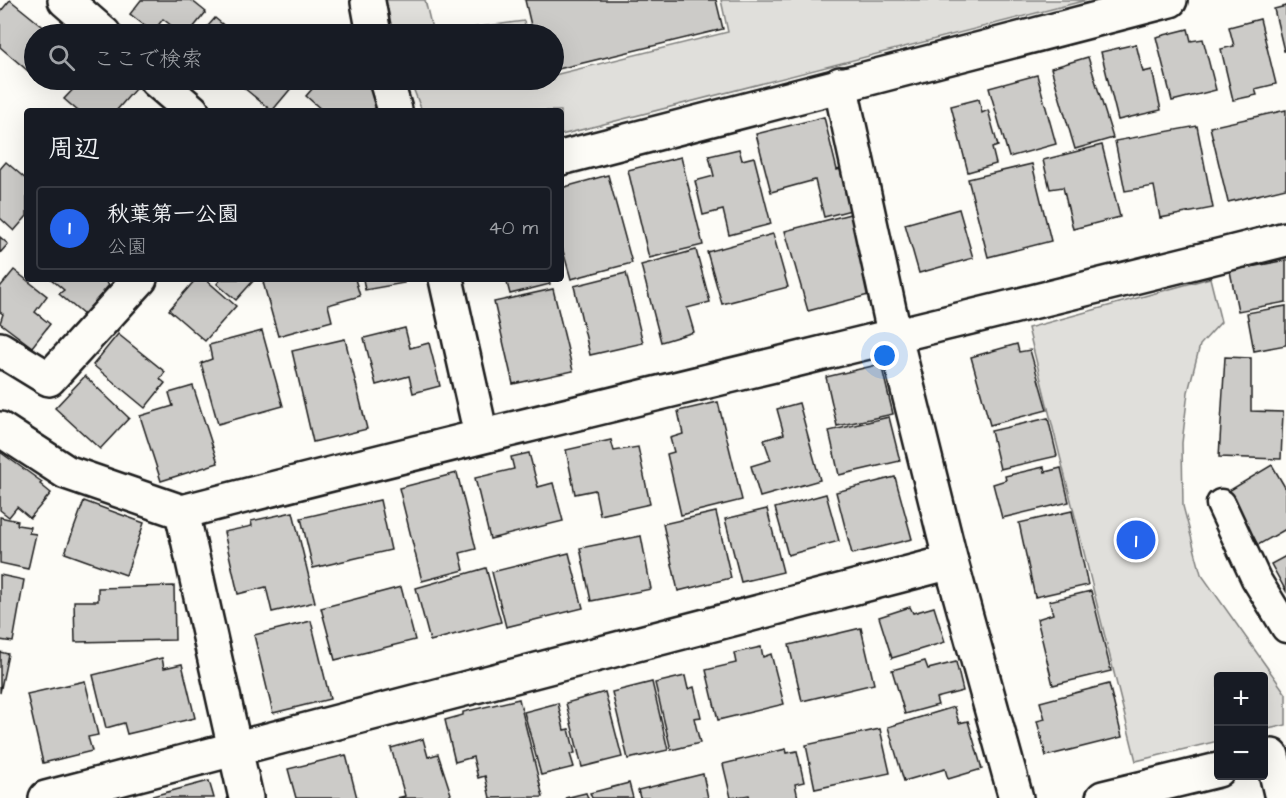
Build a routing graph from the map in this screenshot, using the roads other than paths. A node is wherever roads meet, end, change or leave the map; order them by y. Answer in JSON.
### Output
{"nodes":[{"id":1,"x":1170,"y":0,"type":"edge"},
{"id":2,"x":368,"y":2,"type":"dead end"},
{"id":3,"x":372,"y":24,"type":"edge"},
{"id":4,"x":840,"y":84,"type":"junction"},
{"id":5,"x":564,"y":157,"type":"edge"},
{"id":6,"x":1286,"y":239,"type":"edge"},
{"id":7,"x":137,"y":282,"type":"edge"},
{"id":8,"x":447,"y":282,"type":"edge"},
{"id":9,"x":895,"y":337,"type":"junction"},
{"id":10,"x":0,"y":349,"type":"edge"},
{"id":11,"x":0,"y":429,"type":"edge"},
{"id":12,"x":481,"y":435,"type":"junction"},
{"id":13,"x":1221,"y":504,"type":"dead end"},
{"id":14,"x":182,"y":512,"type":"junction"},
{"id":15,"x":951,"y":562,"type":"junction"},
{"id":16,"x":1286,"y":628,"type":"edge"},
{"id":17,"x":235,"y":749,"type":"junction"},
{"id":18,"x":1274,"y":756,"type":"edge"},
{"id":19,"x":1214,"y":771,"type":"edge"},
{"id":20,"x":46,"y":798,"type":"edge"},
{"id":21,"x":246,"y":798,"type":"edge"},
{"id":22,"x":1016,"y":798,"type":"edge"},
{"id":23,"x":1103,"y":798,"type":"edge"},
{"id":24,"x":1282,"y":798,"type":"edge"}],
"edges":[{"from":1,"to":4,"type":"street"},
{"from":2,"to":3,"type":"street"},
{"from":4,"to":5,"type":"street"},
{"from":4,"to":9,"type":"street"},
{"from":6,"to":9,"type":"street"},
{"from":7,"to":10,"type":"street"},
{"from":8,"to":12,"type":"street"},
{"from":9,"to":12,"type":"street"},
{"from":9,"to":15,"type":"street"},
{"from":11,"to":14,"type":"street"},
{"from":12,"to":14,"type":"street"},
{"from":13,"to":16,"type":"lane"},
{"from":14,"to":17,"type":"street"},
{"from":15,"to":17,"type":"street"},
{"from":15,"to":22,"type":"street"},
{"from":17,"to":20,"type":"street"},
{"from":17,"to":21,"type":"street"},
{"from":18,"to":24,"type":"street"},
{"from":19,"to":23,"type":"street"}]}
